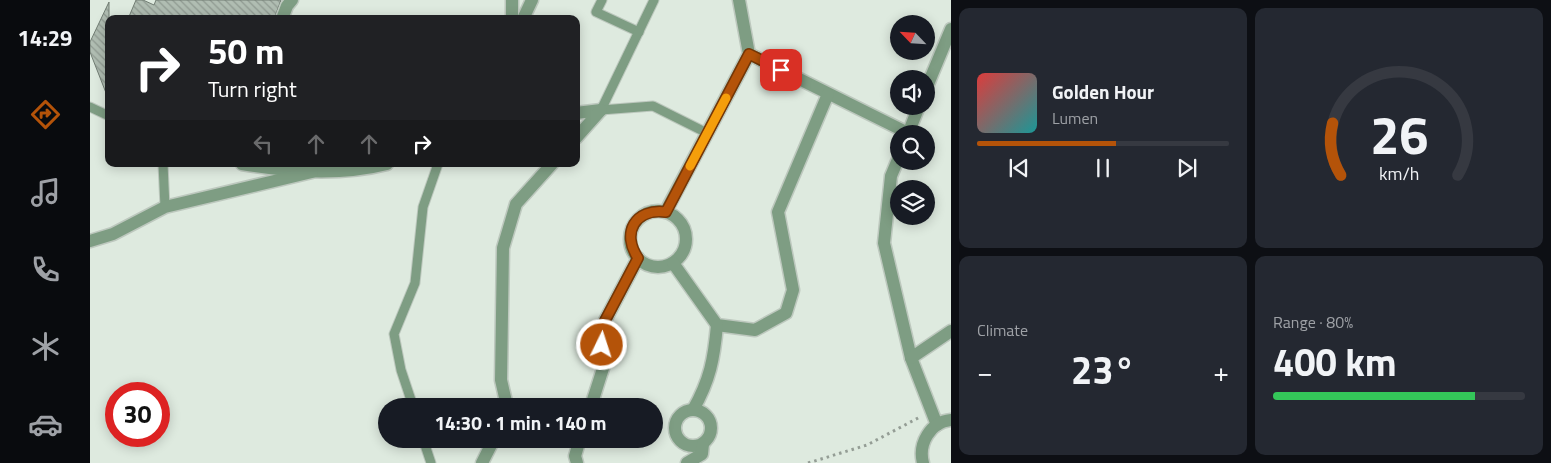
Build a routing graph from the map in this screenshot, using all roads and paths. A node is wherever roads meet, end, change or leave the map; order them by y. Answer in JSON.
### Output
{"nodes":[{"id":1,"x":292,"y":0,"type":"edge"},
{"id":2,"x":512,"y":0,"type":"edge"},
{"id":3,"x":532,"y":0,"type":"edge"},
{"id":4,"x":602,"y":0,"type":"edge"},
{"id":5,"x":654,"y":0,"type":"edge"},
{"id":6,"x":739,"y":0,"type":"edge"},
{"id":7,"x":284,"y":15,"type":"edge"},
{"id":8,"x":512,"y":15,"type":"edge"},
{"id":9,"x":525,"y":15,"type":"edge"},
{"id":10,"x":951,"y":28,"type":"edge"},
{"id":11,"x":639,"y":32,"type":"junction"},
{"id":12,"x":749,"y":54,"type":"junction"},
{"id":13,"x":934,"y":70,"type":"edge"},
{"id":14,"x":828,"y":94,"type":"junction"},
{"id":15,"x":90,"y":107,"type":"edge"},
{"id":16,"x":602,"y":110,"type":"junction"},
{"id":17,"x":580,"y":113,"type":"edge"},
{"id":18,"x":105,"y":114,"type":"edge"},
{"id":19,"x":892,"y":125,"type":"edge"},
{"id":20,"x":707,"y":133,"type":"junction"},
{"id":21,"x":580,"y":134,"type":"edge"},
{"id":22,"x":163,"y":167,"type":"edge"},
{"id":23,"x":268,"y":167,"type":"edge"},
{"id":24,"x":372,"y":167,"type":"edge"},
{"id":25,"x":437,"y":167,"type":"edge"},
{"id":26,"x":549,"y":167,"type":"edge"},
{"id":27,"x":894,"y":170,"type":"edge"},
{"id":28,"x":312,"y":172,"type":"junction"},
{"id":29,"x":165,"y":207,"type":"junction"},
{"id":30,"x":666,"y":212,"type":"junction"},
{"id":31,"x":90,"y":242,"type":"edge"},
{"id":32,"x":638,"y":258,"type":"junction"},
{"id":33,"x":673,"y":263,"type":"junction"},
{"id":34,"x":717,"y":325,"type":"junction"},
{"id":35,"x":951,"y":331,"type":"edge"},
{"id":36,"x":911,"y":358,"type":"junction"},
{"id":37,"x":410,"y":398,"type":"edge"},
{"id":38,"x":505,"y":398,"type":"edge"},
{"id":39,"x":594,"y":398,"type":"edge"},
{"id":40,"x":693,"y":410,"type":"junction"},
{"id":41,"x":932,"y":411,"type":"junction"},
{"id":42,"x":951,"y":420,"type":"edge"},
{"id":43,"x":937,"y":425,"type":"junction"},
{"id":44,"x":703,"y":444,"type":"junction"},
{"id":45,"x":426,"y":448,"type":"edge"},
{"id":46,"x":490,"y":448,"type":"edge"},
{"id":47,"x":577,"y":448,"type":"edge"},
{"id":48,"x":431,"y":463,"type":"edge"},
{"id":49,"x":482,"y":463,"type":"edge"},
{"id":50,"x":576,"y":463,"type":"edge"},
{"id":51,"x":687,"y":463,"type":"edge"},
{"id":52,"x":808,"y":463,"type":"edge"},
{"id":53,"x":923,"y":463,"type":"edge"}],
"edges":[{"from":1,"to":7,"type":"street"},
{"from":2,"to":8,"type":"street"},
{"from":3,"to":9,"type":"street"},
{"from":4,"to":11,"type":"lane"},
{"from":5,"to":11,"type":"lane"},
{"from":6,"to":12,"type":"street"},
{"from":10,"to":13,"type":"street"},
{"from":11,"to":16,"type":"lane"},
{"from":12,"to":14,"type":"street"},
{"from":12,"to":20,"type":"street"},
{"from":14,"to":19,"type":"street"},
{"from":14,"to":34,"type":"street"},
{"from":15,"to":18,"type":"lane"},
{"from":16,"to":17,"type":"street"},
{"from":16,"to":20,"type":"lane"},
{"from":16,"to":21,"type":"street"},
{"from":20,"to":30,"type":"street"},
{"from":22,"to":29,"type":"lane"},
{"from":23,"to":28,"type":"street"},
{"from":24,"to":28,"type":"street"},
{"from":25,"to":37,"type":"lane"},
{"from":26,"to":38,"type":"street"},
{"from":27,"to":36,"type":"street"},
{"from":28,"to":29,"type":"street"},
{"from":29,"to":31,"type":"street"},
{"from":30,"to":32,"type":"street"},
{"from":30,"to":33,"type":"street"},
{"from":32,"to":33,"type":"street"},
{"from":32,"to":39,"type":"street"},
{"from":33,"to":34,"type":"street"},
{"from":34,"to":40,"type":"street"},
{"from":35,"to":36,"type":"street"},
{"from":36,"to":41,"type":"street"},
{"from":40,"to":44,"type":"street"},
{"from":40,"to":44,"type":"street"},
{"from":41,"to":43,"type":"street"},
{"from":41,"to":52,"type":"path"},
{"from":42,"to":43,"type":"street"},
{"from":43,"to":53,"type":"street"},
{"from":44,"to":51,"type":"street"},
{"from":45,"to":48,"type":"lane"},
{"from":46,"to":49,"type":"street"},
{"from":47,"to":50,"type":"street"}]}
